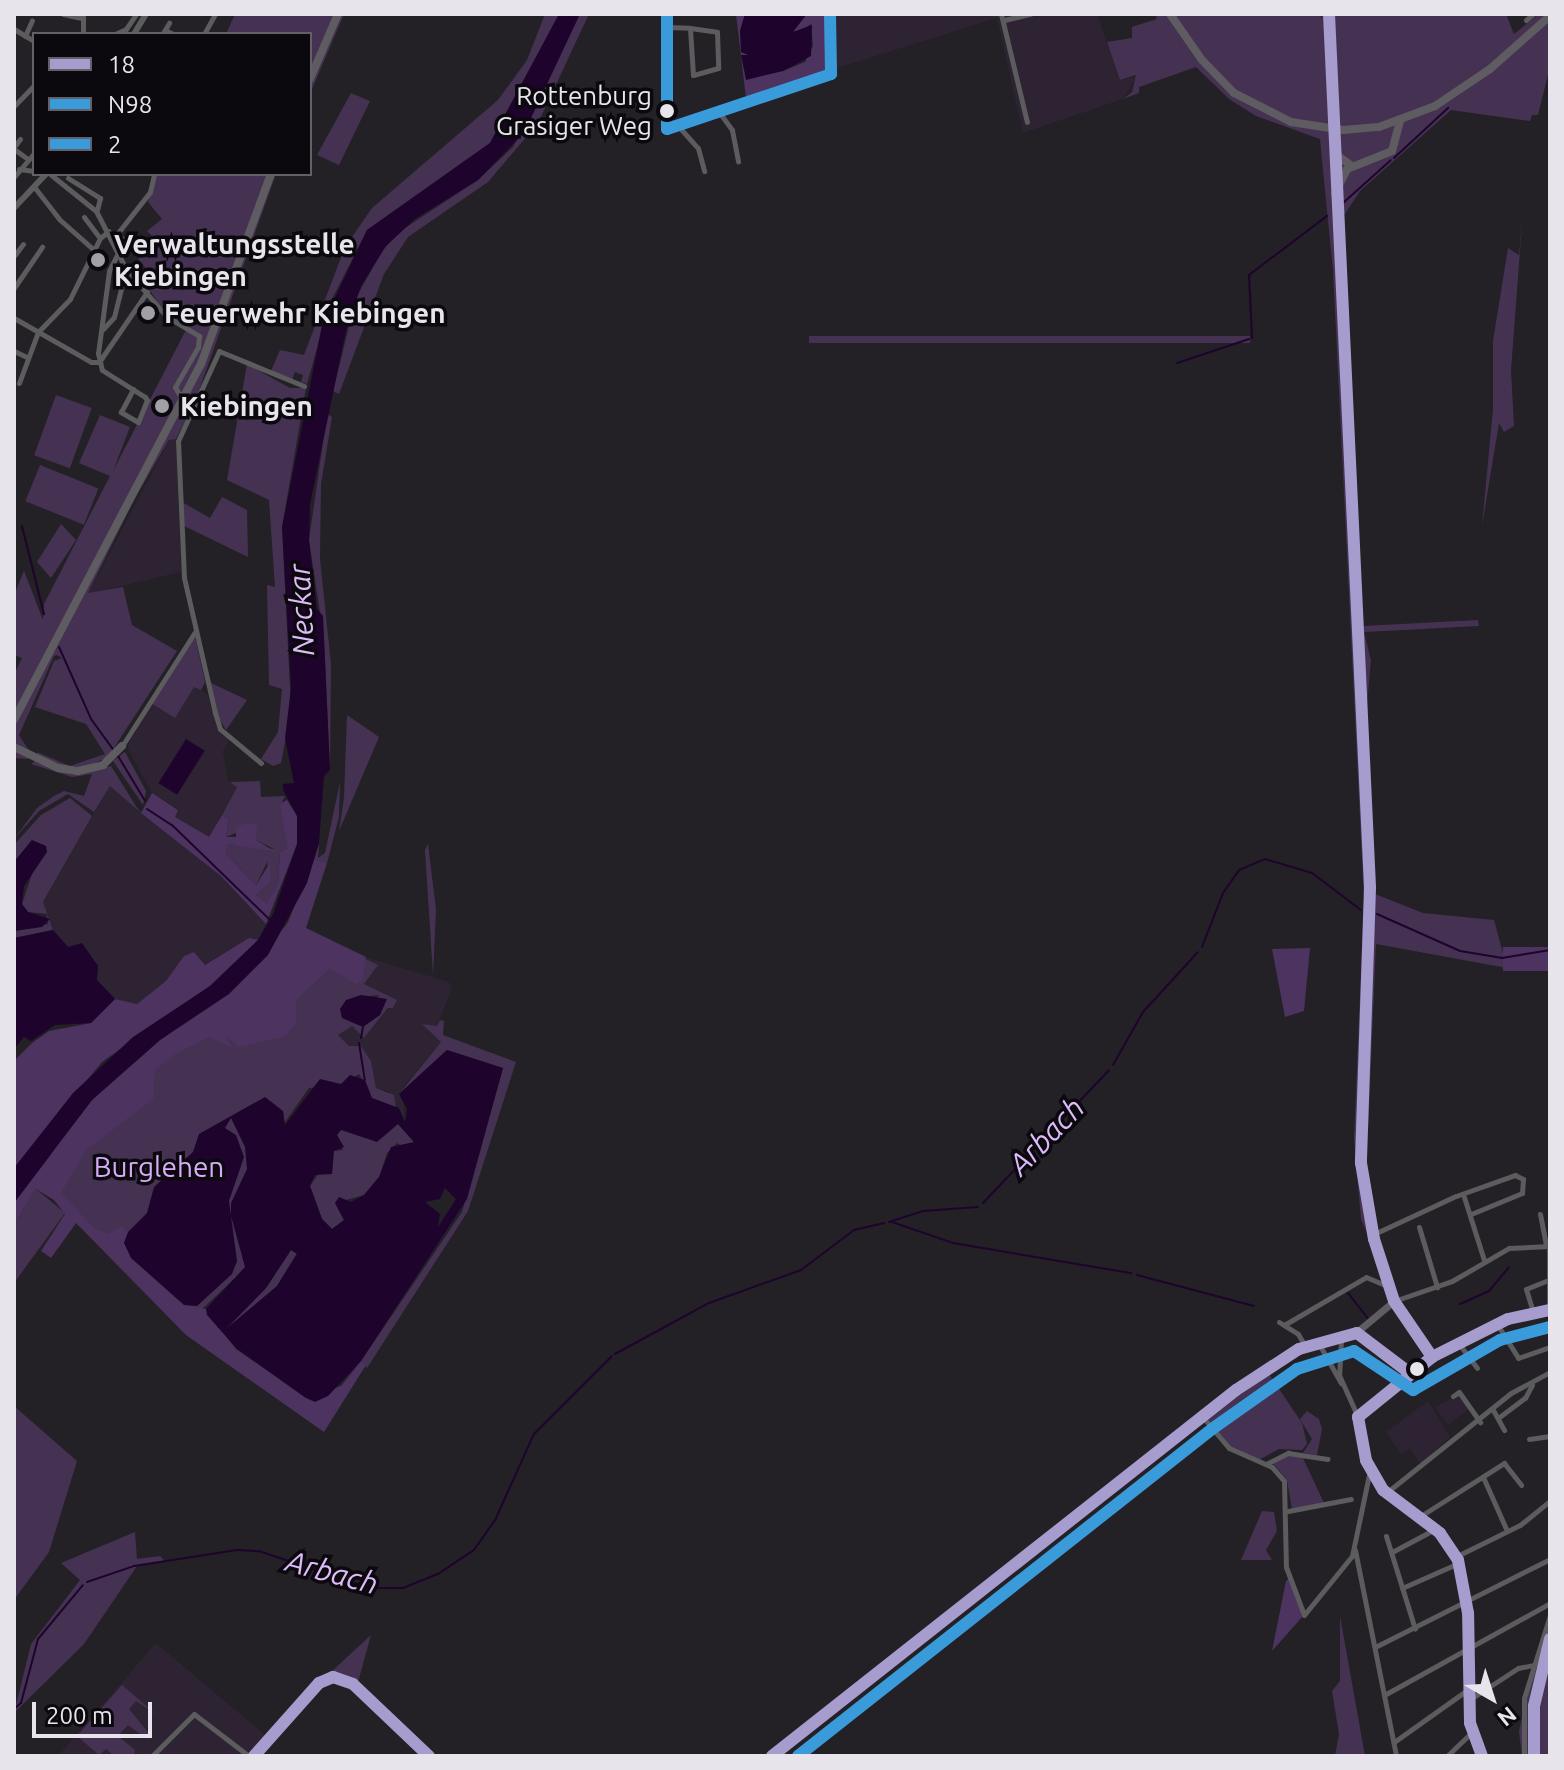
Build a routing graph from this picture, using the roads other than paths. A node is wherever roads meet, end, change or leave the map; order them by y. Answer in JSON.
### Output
{"nodes":[{"id":1,"x":63,"y":14,"type":"edge"},
{"id":2,"x":136,"y":14,"type":"edge"},
{"id":3,"x":146,"y":14,"type":"edge"},
{"id":4,"x":204,"y":14,"type":"edge"},
{"id":5,"x":338,"y":14,"type":"edge"},
{"id":6,"x":667,"y":14,"type":"edge"},
{"id":7,"x":1030,"y":14,"type":"edge"},
{"id":8,"x":1170,"y":14,"type":"edge"},
{"id":9,"x":1329,"y":14,"type":"edge"},
{"id":10,"x":1533,"y":14,"type":"edge"},
{"id":11,"x":82,"y":16,"type":"edge"},
{"id":12,"x":1002,"y":16,"type":"edge"},
{"id":13,"x":1550,"y":16,"type":"edge"},
{"id":14,"x":214,"y":17,"type":"edge"},
{"id":15,"x":32,"y":20,"type":"dead end"},
{"id":16,"x":1526,"y":20,"type":"dead end"},
{"id":17,"x":169,"y":23,"type":"dead end"},
{"id":18,"x":667,"y":27,"type":"junction"},
{"id":19,"x":690,"y":28,"type":"junction"},
{"id":20,"x":14,"y":29,"type":"edge"},
{"id":21,"x":164,"y":31,"type":"edge"},
{"id":22,"x":119,"y":32,"type":"edge"},
{"id":23,"x":135,"y":32,"type":"edge"},
{"id":24,"x":25,"y":36,"type":"junction"},
{"id":25,"x":32,"y":40,"type":"edge"},
{"id":26,"x":312,"y":74,"type":"edge"},
{"id":27,"x":32,"y":87,"type":"edge"},
{"id":28,"x":747,"y":103,"type":"dead end"},
{"id":29,"x":14,"y":106,"type":"edge"},
{"id":30,"x":719,"y":112,"type":"junction"},
{"id":31,"x":1027,"y":122,"type":"dead end"},
{"id":32,"x":1397,"y":122,"type":"junction"},
{"id":33,"x":679,"y":127,"type":"junction"},
{"id":34,"x":1373,"y":128,"type":"junction"},
{"id":35,"x":20,"y":139,"type":"dead end"},
{"id":36,"x":1396,"y":141,"type":"junction"},
{"id":37,"x":14,"y":148,"type":"edge"},
{"id":38,"x":1334,"y":153,"type":"junction"},
{"id":39,"x":32,"y":155,"type":"edge"},
{"id":40,"x":28,"y":159,"type":"junction"},
{"id":41,"x":738,"y":161,"type":"dead end"},
{"id":42,"x":1348,"y":166,"type":"junction"},
{"id":43,"x":1334,"y":168,"type":"junction"},
{"id":44,"x":19,"y":169,"type":"junction"},
{"id":45,"x":32,"y":171,"type":"edge"},
{"id":46,"x":704,"y":171,"type":"dead end"},
{"id":47,"x":46,"y":176,"type":"edge"},
{"id":48,"x":154,"y":176,"type":"edge"},
{"id":49,"x":270,"y":176,"type":"edge"},
{"id":50,"x":14,"y":177,"type":"edge"},
{"id":51,"x":66,"y":179,"type":"edge"},
{"id":52,"x":35,"y":188,"type":"junction"},
{"id":53,"x":1335,"y":193,"type":"junction"},
{"id":54,"x":14,"y":208,"type":"edge"},
{"id":55,"x":96,"y":211,"type":"junction"},
{"id":56,"x":84,"y":217,"type":"dead end"},
{"id":57,"x":109,"y":231,"type":"junction"},
{"id":58,"x":100,"y":238,"type":"junction"},
{"id":59,"x":116,"y":238,"type":"junction"},
{"id":60,"x":137,"y":242,"type":"dead end"},
{"id":61,"x":23,"y":244,"type":"dead end"},
{"id":62,"x":42,"y":247,"type":"dead end"},
{"id":63,"x":117,"y":255,"type":"junction"},
{"id":64,"x":14,"y":256,"type":"edge"},
{"id":65,"x":93,"y":256,"type":"junction"},
{"id":66,"x":126,"y":269,"type":"junction"},
{"id":67,"x":14,"y":270,"type":"edge"},
{"id":68,"x":22,"y":276,"type":"junction"},
{"id":69,"x":14,"y":288,"type":"edge"},
{"id":70,"x":148,"y":291,"type":"junction"},
{"id":71,"x":14,"y":318,"type":"edge"},
{"id":72,"x":102,"y":329,"type":"junction"},
{"id":73,"x":38,"y":332,"type":"junction"},
{"id":74,"x":14,"y":351,"type":"edge"},
{"id":75,"x":27,"y":357,"type":"junction"},
{"id":76,"x":99,"y":362,"type":"junction"},
{"id":77,"x":19,"y":383,"type":"dead end"},
{"id":78,"x":304,"y":386,"type":"dead end"},
{"id":79,"x":133,"y":389,"type":"junction"},
{"id":80,"x":194,"y":402,"type":"junction"},
{"id":81,"x":195,"y":632,"type":"junction"},
{"id":82,"x":14,"y":720,"type":"edge"},
{"id":83,"x":14,"y":747,"type":"edge"},
{"id":84,"x":120,"y":747,"type":"joint"},
{"id":85,"x":261,"y":763,"type":"dead end"},
{"id":86,"x":1464,"y":1197,"type":"junction"},
{"id":87,"x":1471,"y":1214,"type":"junction"},
{"id":88,"x":1540,"y":1214,"type":"dead end"},
{"id":89,"x":1419,"y":1227,"type":"dead end"},
{"id":90,"x":1372,"y":1232,"type":"junction"},
{"id":91,"x":1549,"y":1247,"type":"edge"},
{"id":92,"x":1484,"y":1260,"type":"junction"},
{"id":93,"x":1546,"y":1281,"type":"junction"},
{"id":94,"x":1390,"y":1287,"type":"junction"},
{"id":95,"x":1437,"y":1287,"type":"junction"},
{"id":96,"x":1394,"y":1301,"type":"junction"},
{"id":97,"x":1550,"y":1310,"type":"edge"},
{"id":98,"x":1533,"y":1312,"type":"junction"},
{"id":99,"x":1497,"y":1324,"type":"junction"},
{"id":100,"x":1357,"y":1333,"type":"junction"},
{"id":101,"x":1341,"y":1340,"type":"junction"},
{"id":102,"x":1319,"y":1343,"type":"junction"},
{"id":103,"x":1459,"y":1344,"type":"junction"},
{"id":104,"x":1305,"y":1346,"type":"junction"},
{"id":105,"x":1550,"y":1347,"type":"edge"},
{"id":106,"x":1432,"y":1357,"type":"junction"},
{"id":107,"x":1477,"y":1368,"type":"dead end"},
{"id":108,"x":1550,"y":1372,"type":"edge"},
{"id":109,"x":1411,"y":1374,"type":"junction"},
{"id":110,"x":1342,"y":1383,"type":"junction"},
{"id":111,"x":1532,"y":1385,"type":"junction"},
{"id":112,"x":1453,"y":1396,"type":"dead end"},
{"id":113,"x":1493,"y":1410,"type":"junction"},
{"id":114,"x":1202,"y":1416,"type":"junction"},
{"id":115,"x":1358,"y":1417,"type":"junction"},
{"id":116,"x":1498,"y":1418,"type":"junction"},
{"id":117,"x":1480,"y":1422,"type":"junction"},
{"id":118,"x":1504,"y":1430,"type":"dead end"},
{"id":119,"x":1550,"y":1436,"type":"edge"},
{"id":120,"x":1529,"y":1439,"type":"dead end"},
{"id":121,"x":1328,"y":1459,"type":"dead end"},
{"id":122,"x":1266,"y":1464,"type":"junction"},
{"id":123,"x":1370,"y":1470,"type":"junction"},
{"id":124,"x":1483,"y":1477,"type":"junction"},
{"id":125,"x":1521,"y":1485,"type":"dead end"},
{"id":126,"x":1386,"y":1493,"type":"junction"},
{"id":127,"x":1351,"y":1499,"type":"dead end"},
{"id":128,"x":1550,"y":1501,"type":"edge"},
{"id":129,"x":1288,"y":1511,"type":"junction"},
{"id":130,"x":1419,"y":1517,"type":"junction"},
{"id":131,"x":1435,"y":1529,"type":"junction"},
{"id":132,"x":1507,"y":1532,"type":"junction"},
{"id":133,"x":1386,"y":1536,"type":"dead end"},
{"id":134,"x":1355,"y":1549,"type":"junction"},
{"id":135,"x":1392,"y":1552,"type":"junction"},
{"id":136,"x":1550,"y":1559,"type":"edge"},
{"id":137,"x":1458,"y":1560,"type":"junction"},
{"id":138,"x":1402,"y":1588,"type":"junction"},
{"id":139,"x":1467,"y":1603,"type":"junction"},
{"id":140,"x":1550,"y":1603,"type":"edge"},
{"id":141,"x":1550,"y":1615,"type":"edge"},
{"id":142,"x":1415,"y":1629,"type":"junction"},
{"id":143,"x":1550,"y":1639,"type":"edge"},
{"id":144,"x":1469,"y":1644,"type":"junction"},
{"id":145,"x":1375,"y":1647,"type":"junction"},
{"id":146,"x":1533,"y":1665,"type":"junction"},
{"id":147,"x":1470,"y":1688,"type":"junction"},
{"id":148,"x":1386,"y":1694,"type":"junction"},
{"id":149,"x":1469,"y":1700,"type":"junction"},
{"id":150,"x":1472,"y":1732,"type":"junction"},
{"id":151,"x":1394,"y":1742,"type":"junction"},
{"id":152,"x":152,"y":1756,"type":"edge"},
{"id":153,"x":252,"y":1756,"type":"edge"},
{"id":154,"x":429,"y":1756,"type":"edge"},
{"id":155,"x":772,"y":1756,"type":"edge"},
{"id":156,"x":1396,"y":1756,"type":"edge"},
{"id":157,"x":1447,"y":1756,"type":"edge"},
{"id":158,"x":1482,"y":1756,"type":"edge"},
{"id":159,"x":1524,"y":1756,"type":"edge"},
{"id":160,"x":1534,"y":1756,"type":"edge"}],
"edges":[{"from":1,"to":11,"type":"street"},
{"from":2,"to":22,"type":"street"},
{"from":3,"to":23,"type":"street"},
{"from":4,"to":14,"type":"street"},
{"from":5,"to":26,"type":"main road"},
{"from":6,"to":18,"type":"street"},
{"from":7,"to":12,"type":"street"},
{"from":8,"to":34,"type":"main road"},
{"from":9,"to":38,"type":"main road","bridge":true},
{"from":10,"to":16,"type":"street"},
{"from":12,"to":31,"type":"street"},
{"from":13,"to":32,"type":"main road"},
{"from":15,"to":24,"type":"street"},
{"from":17,"to":21,"type":"street"},
{"from":18,"to":19,"type":"street"},
{"from":18,"to":33,"type":"street"},
{"from":19,"to":19,"type":"street"},
{"from":20,"to":24,"type":"street"},
{"from":24,"to":25,"type":"street"},
{"from":27,"to":29,"type":"street"},
{"from":28,"to":30,"type":"street"},
{"from":30,"to":33,"type":"street"},
{"from":30,"to":41,"type":"street"},
{"from":32,"to":34,"type":"main road"},
{"from":32,"to":36,"type":"main road"},
{"from":33,"to":46,"type":"street"},
{"from":34,"to":36,"type":"main road"},
{"from":35,"to":37,"type":"street"},
{"from":36,"to":42,"type":"main road"},
{"from":37,"to":40,"type":"street"},
{"from":38,"to":42,"type":"main road"},
{"from":38,"to":43,"type":"main road"},
{"from":39,"to":40,"type":"street"},
{"from":40,"to":44,"type":"street"},
{"from":42,"to":43,"type":"main road"},
{"from":42,"to":53,"type":"main road"},
{"from":43,"to":53,"type":"main road"},
{"from":44,"to":45,"type":"street"},
{"from":44,"to":50,"type":"street"},
{"from":47,"to":52,"type":"street"},
{"from":48,"to":59,"type":"street"},
{"from":49,"to":82,"type":"main road"},
{"from":51,"to":55,"type":"street"},
{"from":51,"to":55,"type":"street"},
{"from":52,"to":54,"type":"street"},
{"from":52,"to":65,"type":"street"},
{"from":53,"to":90,"type":"main road"},
{"from":55,"to":57,"type":"street"},
{"from":56,"to":58,"type":"street"},
{"from":57,"to":58,"type":"street"},
{"from":57,"to":59,"type":"street"},
{"from":58,"to":65,"type":"street"},
{"from":59,"to":60,"type":"street"},
{"from":59,"to":63,"type":"street"},
{"from":61,"to":64,"type":"street"},
{"from":62,"to":68,"type":"street"},
{"from":63,"to":66,"type":"street"},
{"from":63,"to":72,"type":"street"},
{"from":65,"to":73,"type":"street"},
{"from":66,"to":70,"type":"street"},
{"from":66,"to":72,"type":"street"},
{"from":67,"to":68,"type":"street"},
{"from":68,"to":69,"type":"street"},
{"from":70,"to":76,"type":"street"},
{"from":70,"to":80,"type":"street","bridge":true},
{"from":71,"to":73,"type":"street"},
{"from":72,"to":76,"type":"street"},
{"from":73,"to":75,"type":"street"},
{"from":73,"to":76,"type":"street"},
{"from":74,"to":75,"type":"street"},
{"from":75,"to":77,"type":"street"},
{"from":76,"to":79,"type":"street"},
{"from":78,"to":80,"type":"street"},
{"from":79,"to":79,"type":"street"},
{"from":80,"to":81,"type":"street"},
{"from":81,"to":84,"type":"street"},
{"from":81,"to":85,"type":"street"},
{"from":83,"to":84,"type":"main road"},
{"from":86,"to":87,"type":"street"},
{"from":86,"to":87,"type":"street"},
{"from":86,"to":90,"type":"street"},
{"from":87,"to":92,"type":"street"},
{"from":88,"to":91,"type":"street"},
{"from":89,"to":95,"type":"street"},
{"from":90,"to":94,"type":"main road"},
{"from":91,"to":92,"type":"street"},
{"from":91,"to":93,"type":"street"},
{"from":92,"to":95,"type":"street"},
{"from":93,"to":97,"type":"street"},
{"from":93,"to":98,"type":"street"},
{"from":94,"to":96,"type":"main road"},
{"from":94,"to":104,"type":"street"},
{"from":95,"to":96,"type":"street"},
{"from":96,"to":100,"type":"main road"},
{"from":96,"to":106,"type":"main road"},
{"from":97,"to":98,"type":"main road"},
{"from":98,"to":99,"type":"main road"},
{"from":99,"to":103,"type":"main road"},
{"from":99,"to":105,"type":"street"},
{"from":100,"to":101,"type":"main road"},
{"from":100,"to":109,"type":"street"},
{"from":101,"to":102,"type":"main road"},
{"from":101,"to":110,"type":"street"},
{"from":102,"to":104,"type":"main road"},
{"from":102,"to":110,"type":"street"},
{"from":103,"to":106,"type":"main road"},
{"from":103,"to":107,"type":"street"},
{"from":104,"to":114,"type":"main road"},
{"from":106,"to":109,"type":"street"},
{"from":108,"to":111,"type":"street"},
{"from":109,"to":115,"type":"street"},
{"from":110,"to":115,"type":"street"},
{"from":111,"to":113,"type":"street"},
{"from":111,"to":116,"type":"street"},
{"from":112,"to":117,"type":"street"},
{"from":113,"to":116,"type":"street"},
{"from":113,"to":117,"type":"street"},
{"from":114,"to":122,"type":"street"},
{"from":114,"to":155,"type":"main road"},
{"from":115,"to":123,"type":"street"},
{"from":116,"to":118,"type":"street"},
{"from":117,"to":126,"type":"street"},
{"from":119,"to":120,"type":"street"},
{"from":121,"to":122,"type":"street"},
{"from":122,"to":129,"type":"street"},
{"from":123,"to":126,"type":"street"},
{"from":123,"to":134,"type":"street"},
{"from":124,"to":125,"type":"street"},
{"from":124,"to":130,"type":"street"},
{"from":124,"to":132,"type":"street"},
{"from":126,"to":130,"type":"street"},
{"from":127,"to":129,"type":"street"},
{"from":128,"to":132,"type":"street"},
{"from":129,"to":134,"type":"street"},
{"from":130,"to":131,"type":"street"},
{"from":131,"to":135,"type":"street"},
{"from":131,"to":137,"type":"street"},
{"from":132,"to":137,"type":"street"},
{"from":133,"to":135,"type":"street"},
{"from":134,"to":145,"type":"street"},
{"from":135,"to":138,"type":"street"},
{"from":136,"to":139,"type":"street"},
{"from":137,"to":138,"type":"street"},
{"from":137,"to":139,"type":"street"},
{"from":138,"to":142,"type":"street"},
{"from":139,"to":142,"type":"street"},
{"from":139,"to":144,"type":"street"},
{"from":140,"to":144,"type":"street"},
{"from":141,"to":146,"type":"street"},
{"from":142,"to":145,"type":"street"},
{"from":143,"to":160,"type":"main road"},
{"from":144,"to":147,"type":"street"},
{"from":144,"to":148,"type":"street"},
{"from":145,"to":148,"type":"street"},
{"from":146,"to":149,"type":"street"},
{"from":146,"to":159,"type":"street"},
{"from":147,"to":149,"type":"street"},
{"from":147,"to":151,"type":"street"},
{"from":148,"to":151,"type":"street"},
{"from":149,"to":150,"type":"street"},
{"from":150,"to":157,"type":"street"},
{"from":150,"to":158,"type":"street"},
{"from":151,"to":156,"type":"street"},
{"from":152,"to":153,"type":"street"},
{"from":153,"to":154,"type":"street"}]}
